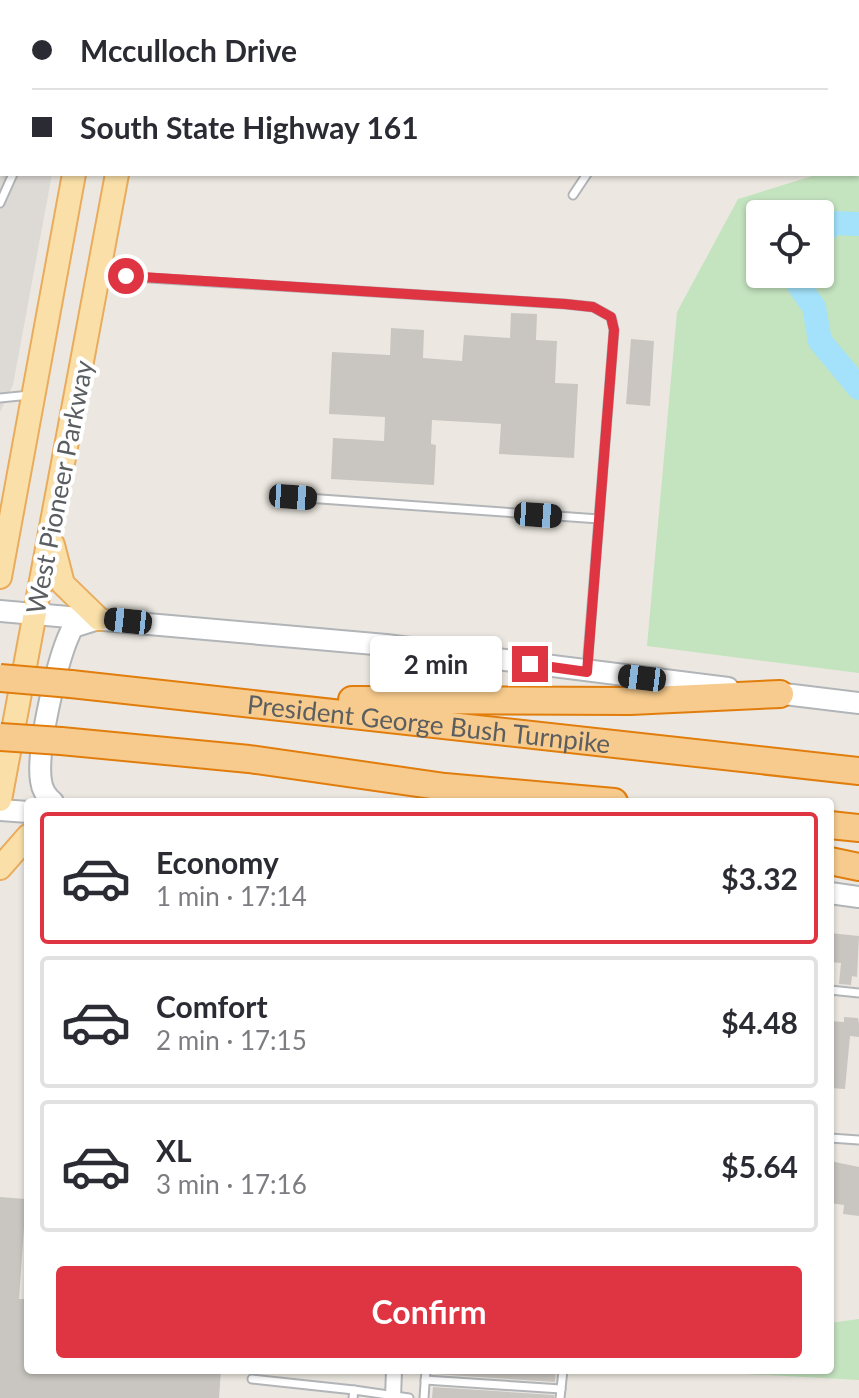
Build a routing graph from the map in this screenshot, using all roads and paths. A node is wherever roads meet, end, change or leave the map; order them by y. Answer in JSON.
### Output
{"nodes":[{"id":1,"x":12,"y":176,"type":"edge"},
{"id":2,"x":74,"y":176,"type":"edge"},
{"id":3,"x":117,"y":176,"type":"edge"},
{"id":4,"x":586,"y":176,"type":"edge"},
{"id":5,"x":573,"y":195,"type":"dead end"},
{"id":6,"x":0,"y":203,"type":"edge"},
{"id":7,"x":99,"y":275,"type":"junction"},
{"id":8,"x":33,"y":395,"type":"junction"},
{"id":9,"x":0,"y":398,"type":"edge"},
{"id":10,"x":293,"y":497,"type":"dead end"},
{"id":11,"x":599,"y":519,"type":"junction"},
{"id":12,"x":51,"y":532,"type":"junction"},
{"id":13,"x":4,"y":539,"type":"edge"},
{"id":14,"x":0,"y":577,"type":"edge"},
{"id":15,"x":0,"y":611,"type":"edge"},
{"id":16,"x":36,"y":615,"type":"junction"},
{"id":17,"x":99,"y":619,"type":"junction"},
{"id":18,"x":587,"y":672,"type":"junction"},
{"id":19,"x":0,"y":678,"type":"edge"},
{"id":20,"x":780,"y":694,"type":"junction"},
{"id":21,"x":253,"y":703,"type":"junction"},
{"id":22,"x":859,"y":703,"type":"edge"},
{"id":23,"x":0,"y":737,"type":"edge"},
{"id":24,"x":859,"y":771,"type":"edge"},
{"id":25,"x":445,"y":787,"type":"junction"},
{"id":26,"x":50,"y":798,"type":"edge"},
{"id":27,"x":502,"y":798,"type":"edge"},
{"id":28,"x":569,"y":798,"type":"edge"},
{"id":29,"x":0,"y":800,"type":"edge"},
{"id":30,"x":0,"y":810,"type":"edge"},
{"id":31,"x":24,"y":812,"type":"edge"},
{"id":32,"x":834,"y":825,"type":"edge"},
{"id":33,"x":859,"y":828,"type":"edge"},
{"id":34,"x":24,"y":841,"type":"edge"},
{"id":35,"x":834,"y":862,"type":"edge"},
{"id":36,"x":859,"y":867,"type":"edge"},
{"id":37,"x":0,"y":868,"type":"edge"},
{"id":38,"x":834,"y":894,"type":"edge"},
{"id":39,"x":859,"y":897,"type":"edge"},
{"id":40,"x":834,"y":990,"type":"edge"},
{"id":41,"x":859,"y":993,"type":"edge"},
{"id":42,"x":834,"y":1138,"type":"edge"},
{"id":43,"x":859,"y":1140,"type":"edge"},
{"id":44,"x":394,"y":1374,"type":"edge"},
{"id":45,"x":426,"y":1374,"type":"edge"},
{"id":46,"x":563,"y":1374,"type":"edge"},
{"id":47,"x":252,"y":1379,"type":"dead end"},
{"id":48,"x":425,"y":1380,"type":"junction"},
{"id":49,"x":353,"y":1394,"type":"edge"},
{"id":50,"x":561,"y":1394,"type":"edge"},
{"id":51,"x":393,"y":1396,"type":"edge"},
{"id":52,"x":409,"y":1398,"type":"edge"},
{"id":53,"x":424,"y":1398,"type":"edge"}],
"edges":[{"from":1,"to":6,"type":"lane"},
{"from":2,"to":8,"type":"main road","name":"West Pioneer Parkway"},
{"from":3,"to":7,"type":"main road","name":"West Pioneer Parkway"},
{"from":4,"to":5,"type":"lane"},
{"from":7,"to":11,"type":"lane"},
{"from":7,"to":12,"type":"main road","name":"West Pioneer Parkway"},
{"from":8,"to":9,"type":"lane"},
{"from":8,"to":13,"type":"main road","name":"West Pioneer Parkway"},
{"from":10,"to":11,"type":"lane"},
{"from":11,"to":18,"type":"lane"},
{"from":12,"to":16,"type":"main road","name":"West Pioneer Parkway"},
{"from":12,"to":17,"type":"main road"},
{"from":13,"to":14,"type":"main road","name":"West Pioneer Parkway"},
{"from":15,"to":16,"type":"main road"},
{"from":16,"to":17,"type":"main road"},
{"from":16,"to":29,"type":"main road","name":"West Pioneer Parkway"},
{"from":17,"to":18,"type":"main road"},
{"from":17,"to":26,"type":"main road"},
{"from":18,"to":20,"type":"main road"},
{"from":19,"to":21,"type":"highway","name":"President George Bush Turnpike","bridge":true},
{"from":20,"to":21,"type":"highway"},
{"from":20,"to":22,"type":"main road"},
{"from":21,"to":24,"type":"highway","name":"President George Bush Turnpike"},
{"from":23,"to":25,"type":"highway","bridge":true},
{"from":25,"to":27,"type":"highway"},
{"from":25,"to":28,"type":"highway"},
{"from":30,"to":31,"type":"main road"},
{"from":32,"to":33,"type":"highway"},
{"from":34,"to":37,"type":"main road"},
{"from":35,"to":36,"type":"highway"},
{"from":38,"to":39,"type":"main road"},
{"from":40,"to":41,"type":"lane"},
{"from":42,"to":43,"type":"lane"},
{"from":44,"to":51,"type":"street"},
{"from":45,"to":48,"type":"lane"},
{"from":46,"to":50,"type":"lane"},
{"from":47,"to":49,"type":"lane"},
{"from":48,"to":50,"type":"lane"},
{"from":48,"to":53,"type":"lane"},
{"from":49,"to":51,"type":"lane"},
{"from":51,"to":52,"type":"lane"}]}
